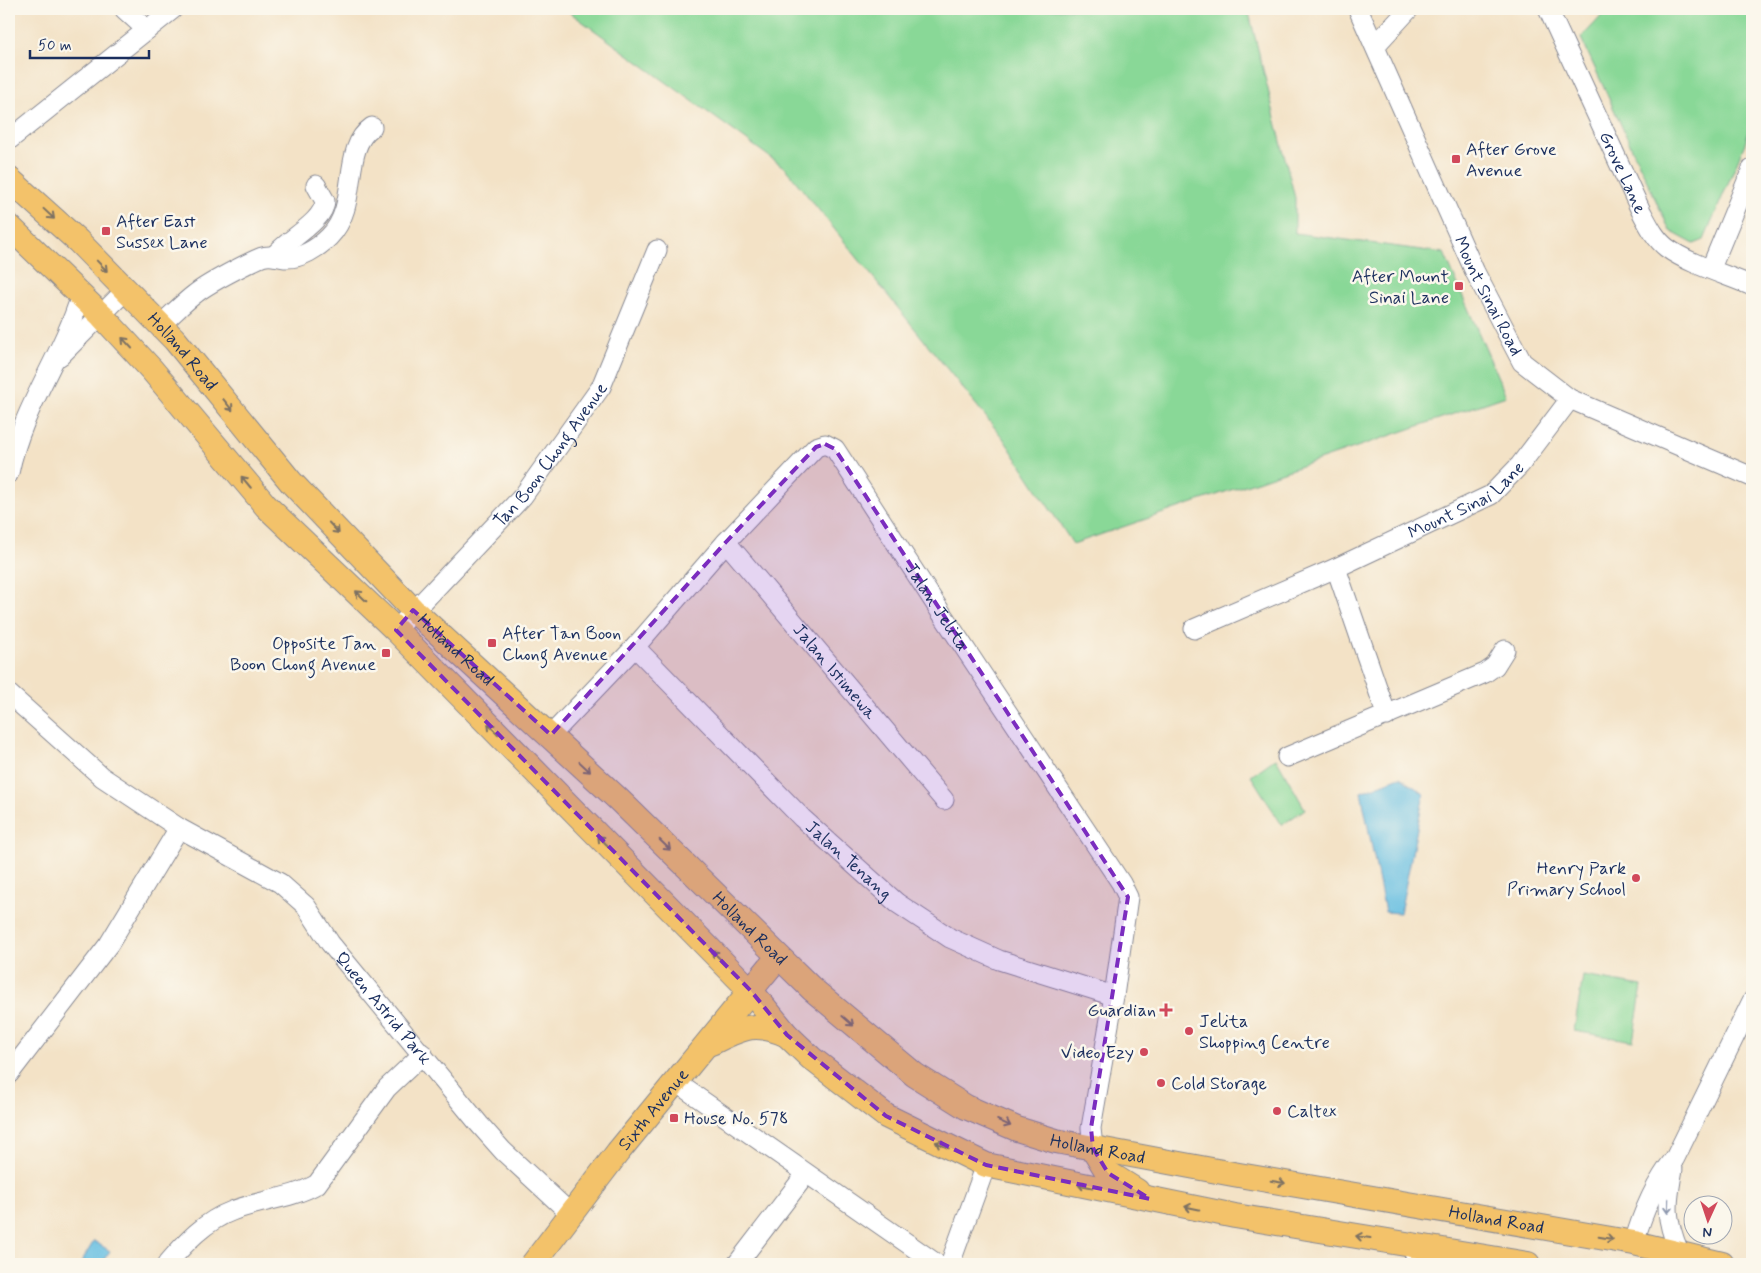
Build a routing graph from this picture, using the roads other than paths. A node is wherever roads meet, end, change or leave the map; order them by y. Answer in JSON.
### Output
{"nodes":[{"id":1,"x":124,"y":9,"type":"edge"},
{"id":2,"x":172,"y":9,"type":"edge"},
{"id":3,"x":1358,"y":9,"type":"edge"},
{"id":4,"x":1409,"y":9,"type":"edge"},
{"id":5,"x":1548,"y":9,"type":"edge"},
{"id":6,"x":146,"y":30,"type":"junction"},
{"id":7,"x":1375,"y":46,"type":"junction"},
{"id":8,"x":372,"y":127,"type":"dead end"},
{"id":9,"x":9,"y":140,"type":"edge"},
{"id":10,"x":1752,"y":169,"type":"edge"},
{"id":11,"x":9,"y":179,"type":"edge"},
{"id":12,"x":316,"y":184,"type":"dead end"},
{"id":13,"x":9,"y":226,"type":"edge"},
{"id":14,"x":657,"y":250,"type":"dead end"},
{"id":15,"x":274,"y":256,"type":"junction"},
{"id":16,"x":1711,"y":268,"type":"junction"},
{"id":17,"x":1752,"y":286,"type":"edge"},
{"id":18,"x":126,"y":290,"type":"junction"},
{"id":19,"x":81,"y":295,"type":"junction"},
{"id":20,"x":102,"y":316,"type":"junction"},
{"id":21,"x":160,"y":325,"type":"junction"},
{"id":22,"x":54,"y":362,"type":"junction"},
{"id":23,"x":1570,"y":399,"type":"junction"},
{"id":24,"x":9,"y":473,"type":"edge"},
{"id":25,"x":1752,"y":477,"type":"edge"},
{"id":26,"x":726,"y":542,"type":"junction"},
{"id":27,"x":1336,"y":568,"type":"junction"},
{"id":28,"x":413,"y":610,"type":"junction"},
{"id":29,"x":1194,"y":629,"type":"dead end"},
{"id":30,"x":396,"y":630,"type":"junction"},
{"id":31,"x":635,"y":647,"type":"junction"},
{"id":32,"x":1505,"y":650,"type":"dead end"},
{"id":33,"x":9,"y":694,"type":"edge"},
{"id":34,"x":1387,"y":716,"type":"junction"},
{"id":35,"x":551,"y":736,"type":"junction"},
{"id":36,"x":1287,"y":757,"type":"dead end"},
{"id":37,"x":944,"y":800,"type":"dead end"},
{"id":38,"x":179,"y":828,"type":"junction"},
{"id":39,"x":778,"y":957,"type":"junction"},
{"id":40,"x":751,"y":991,"type":"junction"},
{"id":41,"x":1114,"y":996,"type":"junction"},
{"id":42,"x":1752,"y":1001,"type":"edge"},
{"id":43,"x":787,"y":1035,"type":"junction"},
{"id":44,"x":702,"y":1047,"type":"junction"},
{"id":45,"x":422,"y":1054,"type":"junction"},
{"id":46,"x":10,"y":1070,"type":"edge"},
{"id":47,"x":677,"y":1083,"type":"junction"},
{"id":48,"x":1093,"y":1148,"type":"junction"},
{"id":49,"x":1675,"y":1158,"type":"junction"},
{"id":50,"x":986,"y":1166,"type":"junction"},
{"id":51,"x":806,"y":1174,"type":"junction"},
{"id":52,"x":1150,"y":1199,"type":"junction"},
{"id":53,"x":571,"y":1214,"type":"junction"},
{"id":54,"x":1634,"y":1243,"type":"junction"},
{"id":55,"x":1679,"y":1252,"type":"junction"},
{"id":56,"x":1414,"y":1254,"type":"edge"},
{"id":57,"x":167,"y":1264,"type":"edge"},
{"id":58,"x":533,"y":1264,"type":"edge"},
{"id":59,"x":738,"y":1264,"type":"edge"},
{"id":60,"x":937,"y":1264,"type":"edge"},
{"id":61,"x":950,"y":1264,"type":"edge"},
{"id":62,"x":1527,"y":1264,"type":"edge"},
{"id":63,"x":1653,"y":1264,"type":"edge"},
{"id":64,"x":1722,"y":1264,"type":"edge"}],
"edges":[{"from":1,"to":6,"type":"street"},
{"from":2,"to":6,"type":"street"},
{"from":3,"to":7,"type":"street","name":"Mount Sinai Road"},
{"from":4,"to":7,"type":"street"},
{"from":5,"to":16,"type":"street","name":"Grove Lane"},
{"from":6,"to":9,"type":"street"},
{"from":7,"to":23,"type":"street","name":"Mount Sinai Road"},
{"from":8,"to":15,"type":"street"},
{"from":10,"to":16,"type":"street"},
{"from":11,"to":18,"type":"main road","name":"Holland Road","one_way":true},
{"from":12,"to":15,"type":"street"},
{"from":13,"to":19,"type":"main road","name":"Holland Road"},
{"from":14,"to":28,"type":"street","name":"Tan Boon Chong Avenue"},
{"from":15,"to":21,"type":"street"},
{"from":16,"to":17,"type":"street","name":"Grove Lane"},
{"from":18,"to":20,"type":"street"},
{"from":18,"to":21,"type":"main road","name":"Holland Road"},
{"from":19,"to":20,"type":"main road","name":"Holland Road"},
{"from":19,"to":22,"type":"street"},
{"from":20,"to":22,"type":"street"},
{"from":30,"to":20,"type":"main road","name":"Holland Road","one_way":true},
{"from":21,"to":28,"type":"main road","name":"Holland Road","one_way":true},
{"from":22,"to":24,"type":"street"},
{"from":23,"to":25,"type":"street","name":"Mount Sinai Road"},
{"from":23,"to":27,"type":"street","name":"Mount Sinai Lane"},
{"from":26,"to":31,"type":"street","name":"Jalan Jelita"},
{"from":26,"to":37,"type":"street","name":"Jalan Istimewa"},
{"from":26,"to":41,"type":"street","name":"Jalan Jelita"},
{"from":27,"to":29,"type":"street","name":"Mount Sinai Lane"},
{"from":27,"to":34,"type":"street"},
{"from":28,"to":30,"type":"street","name":"Tan Boon Chong Avenue"},
{"from":28,"to":35,"type":"main road","name":"Holland Road"},
{"from":40,"to":30,"type":"main road","name":"Holland Road","one_way":true},
{"from":31,"to":35,"type":"street","name":"Jalan Jelita"},
{"from":31,"to":41,"type":"street","name":"Jalan Tenang"},
{"from":32,"to":34,"type":"street"},
{"from":33,"to":38,"type":"street","name":"Queen Astrid Park"},
{"from":34,"to":36,"type":"street"},
{"from":35,"to":39,"type":"main road","name":"Holland Road","one_way":true},
{"from":38,"to":45,"type":"street","name":"Queen Astrid Park"},
{"from":38,"to":46,"type":"street"},
{"from":39,"to":40,"type":"main road","name":"Sixth Avenue"},
{"from":39,"to":48,"type":"main road","name":"Holland Road","one_way":true},
{"from":40,"to":43,"type":"main road","name":"Holland Road"},
{"from":40,"to":44,"type":"main road","name":"Sixth Avenue"},
{"from":41,"to":48,"type":"street","name":"Jalan Jelita"},
{"from":42,"to":49,"type":"street"},
{"from":43,"to":44,"type":"main road"},
{"from":50,"to":43,"type":"main road","name":"Holland Road","one_way":true},
{"from":44,"to":47,"type":"main road","name":"Sixth Avenue"},
{"from":45,"to":53,"type":"street","name":"Queen Astrid Park"},
{"from":45,"to":57,"type":"street"},
{"from":47,"to":51,"type":"street"},
{"from":47,"to":53,"type":"main road","name":"Sixth Avenue"},
{"from":48,"to":52,"type":"main road"},
{"from":48,"to":54,"type":"main road","name":"Holland Road","one_way":true},
{"from":49,"to":54,"type":"street"},
{"from":49,"to":55,"type":"street","one_way":true},
{"from":52,"to":50,"type":"main road","name":"Holland Road","one_way":true},
{"from":50,"to":61,"type":"street"},
{"from":51,"to":59,"type":"street"},
{"from":51,"to":60,"type":"street"},
{"from":56,"to":52,"type":"main road","name":"Holland Road","one_way":true},
{"from":53,"to":58,"type":"main road","name":"Sixth Avenue"},
{"from":54,"to":55,"type":"main road","name":"Holland Road"},
{"from":54,"to":63,"type":"main road"},
{"from":55,"to":64,"type":"main road","name":"Holland Road"},
{"from":56,"to":62,"type":"main road","name":"Holland Road"}]}
